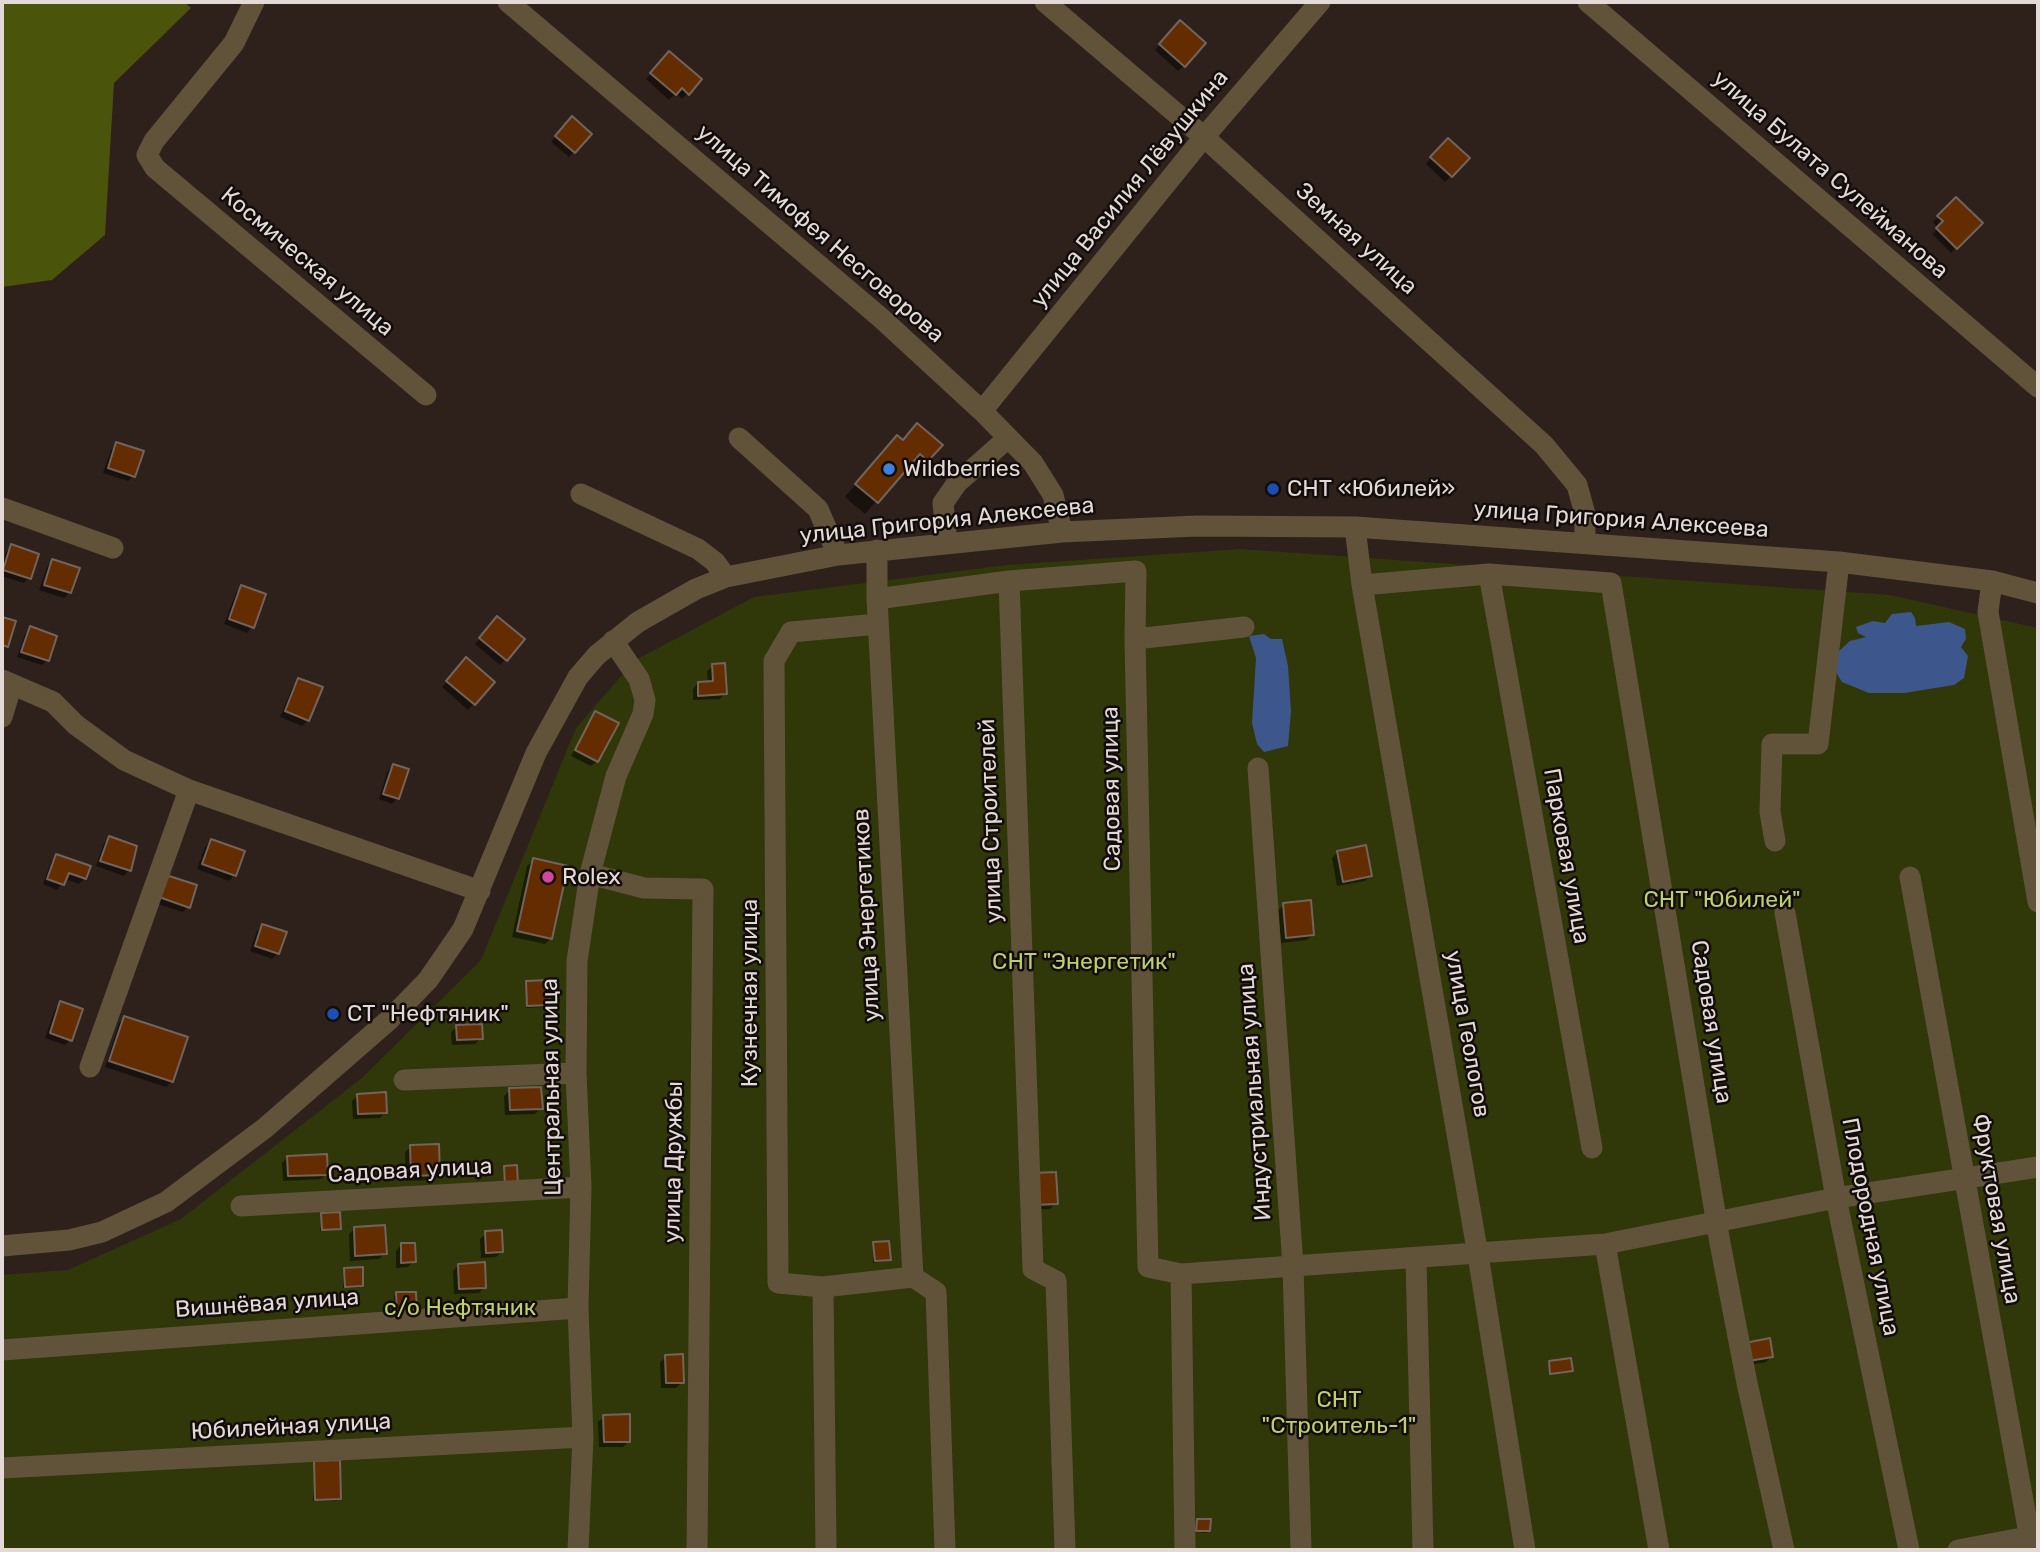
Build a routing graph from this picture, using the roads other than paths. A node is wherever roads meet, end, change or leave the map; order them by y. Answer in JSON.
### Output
{"nodes":[{"id":1,"x":254,"y":2,"type":"edge"},
{"id":2,"x":508,"y":2,"type":"edge"},
{"id":3,"x":1045,"y":2,"type":"edge"},
{"id":4,"x":1320,"y":2,"type":"edge"},
{"id":5,"x":1588,"y":2,"type":"edge"},
{"id":6,"x":1204,"y":137,"type":"junction"},
{"id":7,"x":2038,"y":387,"type":"edge"},
{"id":8,"x":426,"y":395,"type":"dead end"},
{"id":9,"x":982,"y":411,"type":"junction"},
{"id":10,"x":739,"y":438,"type":"dead end"},
{"id":11,"x":1008,"y":438,"type":"junction"},
{"id":12,"x":581,"y":494,"type":"dead end"},
{"id":13,"x":2,"y":508,"type":"edge"},
{"id":14,"x":1355,"y":527,"type":"junction"},
{"id":15,"x":1062,"y":532,"type":"junction"},
{"id":16,"x":947,"y":543,"type":"junction"},
{"id":17,"x":1585,"y":544,"type":"junction"},
{"id":18,"x":113,"y":548,"type":"dead end"},
{"id":19,"x":877,"y":550,"type":"junction"},
{"id":20,"x":838,"y":555,"type":"junction"},
{"id":21,"x":1839,"y":562,"type":"junction"},
{"id":22,"x":1489,"y":574,"type":"junction"},
{"id":23,"x":726,"y":577,"type":"junction"},
{"id":24,"x":1009,"y":581,"type":"junction"},
{"id":25,"x":1992,"y":582,"type":"junction"},
{"id":26,"x":1362,"y":585,"type":"junction"},
{"id":27,"x":2038,"y":593,"type":"edge"},
{"id":28,"x":877,"y":599,"type":"junction"},
{"id":29,"x":878,"y":624,"type":"junction"},
{"id":30,"x":1244,"y":627,"type":"dead end"},
{"id":31,"x":1135,"y":639,"type":"junction"},
{"id":32,"x":613,"y":641,"type":"junction"},
{"id":33,"x":7,"y":682,"type":"edge"},
{"id":34,"x":2,"y":717,"type":"edge"},
{"id":35,"x":1258,"y":768,"type":"dead end"},
{"id":36,"x":189,"y":790,"type":"junction"},
{"id":37,"x":1775,"y":841,"type":"dead end"},
{"id":38,"x":590,"y":874,"type":"junction"},
{"id":39,"x":1910,"y":877,"type":"dead end"},
{"id":40,"x":480,"y":891,"type":"junction"},
{"id":41,"x":2038,"y":902,"type":"edge"},
{"id":42,"x":1785,"y":913,"type":"dead end"},
{"id":43,"x":90,"y":1067,"type":"dead end"},
{"id":44,"x":576,"y":1073,"type":"junction"},
{"id":45,"x":404,"y":1080,"type":"dead end"},
{"id":46,"x":1592,"y":1148,"type":"dead end"},
{"id":47,"x":2038,"y":1167,"type":"edge"},
{"id":48,"x":1964,"y":1179,"type":"junction"},
{"id":49,"x":581,"y":1187,"type":"junction"},
{"id":50,"x":1836,"y":1198,"type":"junction"},
{"id":51,"x":241,"y":1206,"type":"dead end"},
{"id":52,"x":1718,"y":1222,"type":"junction"},
{"id":53,"x":1605,"y":1244,"type":"junction"},
{"id":54,"x":2,"y":1247,"type":"edge"},
{"id":55,"x":1474,"y":1256,"type":"junction"},
{"id":56,"x":1416,"y":1259,"type":"junction"},
{"id":57,"x":1293,"y":1266,"type":"junction"},
{"id":58,"x":1181,"y":1274,"type":"junction"},
{"id":59,"x":913,"y":1277,"type":"junction"},
{"id":60,"x":823,"y":1287,"type":"junction"},
{"id":61,"x":578,"y":1308,"type":"junction"},
{"id":62,"x":2,"y":1350,"type":"edge"},
{"id":63,"x":583,"y":1437,"type":"junction"},
{"id":64,"x":2,"y":1468,"type":"edge"},
{"id":65,"x":2033,"y":1540,"type":"edge"},
{"id":66,"x":578,"y":1550,"type":"edge"},
{"id":67,"x":697,"y":1550,"type":"edge"},
{"id":68,"x":826,"y":1550,"type":"edge"},
{"id":69,"x":945,"y":1550,"type":"edge"},
{"id":70,"x":1065,"y":1550,"type":"edge"},
{"id":71,"x":1185,"y":1550,"type":"edge"},
{"id":72,"x":1301,"y":1550,"type":"edge"},
{"id":73,"x":1423,"y":1550,"type":"edge"},
{"id":74,"x":1525,"y":1550,"type":"edge"},
{"id":75,"x":1659,"y":1550,"type":"edge"},
{"id":76,"x":1784,"y":1550,"type":"edge"},
{"id":77,"x":1909,"y":1550,"type":"edge"},
{"id":78,"x":1958,"y":1550,"type":"edge"}],
"edges":[{"from":1,"to":8,"type":"street","name":"Космическая улица"},
{"from":2,"to":9,"type":"street","name":"улица Тимофея Несговорова"},
{"from":3,"to":6,"type":"street","name":"Земная улица"},
{"from":4,"to":6,"type":"street","name":"улица Василия Лёвушкина"},
{"from":5,"to":7,"type":"street","name":"улица Булата Сулейманова"},
{"from":6,"to":9,"type":"street","name":"улица Василия Лёвушкина"},
{"from":6,"to":17,"type":"street","name":"Земная улица"},
{"from":9,"to":11,"type":"street","name":"улица Тимофея Несговорова"},
{"from":10,"to":20,"type":"street"},
{"from":11,"to":15,"type":"street","name":"улица Тимофея Несговорова"},
{"from":11,"to":16,"type":"street"},
{"from":12,"to":23,"type":"street"},
{"from":13,"to":18,"type":"street"},
{"from":14,"to":15,"type":"street","name":"улица Григория Алексеева"},
{"from":14,"to":17,"type":"street","name":"улица Григория Алексеева"},
{"from":14,"to":26,"type":"street","name":"улица Геологов"},
{"from":15,"to":16,"type":"street","name":"улица Григория Алексеева"},
{"from":16,"to":19,"type":"street","name":"улица Григория Алексеева"},
{"from":17,"to":21,"type":"street","name":"улица Григория Алексеева"},
{"from":19,"to":20,"type":"street","name":"улица Григория Алексеева"},
{"from":19,"to":28,"type":"street","name":"улица Энергетиков"},
{"from":20,"to":23,"type":"street","name":"улица Григория Алексеева"},
{"from":21,"to":25,"type":"street","name":"улица Григория Алексеева"},
{"from":21,"to":37,"type":"street"},
{"from":22,"to":26,"type":"street","name":"Садовая улица"},
{"from":22,"to":46,"type":"street","name":"Парковая улица"},
{"from":22,"to":52,"type":"street","name":"Садовая улица"},
{"from":23,"to":32,"type":"street","name":"улица Григория Алексеева"},
{"from":24,"to":28,"type":"street","name":"Садовая улица"},
{"from":24,"to":31,"type":"street","name":"Садовая улица"},
{"from":24,"to":70,"type":"street","name":"улица Строителей"},
{"from":25,"to":27,"type":"street","name":"улица Григория Алексеева"},
{"from":25,"to":41,"type":"street"},
{"from":26,"to":55,"type":"street","name":"улица Геологов"},
{"from":28,"to":29,"type":"street","name":"улица Энергетиков"},
{"from":29,"to":59,"type":"street","name":"улица Энергетиков"},
{"from":29,"to":60,"type":"street","name":"Кузнечная улица"},
{"from":30,"to":31,"type":"street"},
{"from":31,"to":58,"type":"street","name":"Садовая улица"},
{"from":32,"to":38,"type":"street","name":"Центральная улица"},
{"from":32,"to":40,"type":"street","name":"улица Григория Алексеева"},
{"from":33,"to":34,"type":"street"},
{"from":33,"to":36,"type":"street"},
{"from":35,"to":57,"type":"street","name":"Индустриальная улица"},
{"from":36,"to":40,"type":"street"},
{"from":36,"to":43,"type":"street"},
{"from":38,"to":44,"type":"street","name":"Центральная улица"},
{"from":38,"to":67,"type":"street","name":"улица Дружбы"},
{"from":39,"to":48,"type":"street","name":"Фруктовая улица"},
{"from":40,"to":54,"type":"street","name":"улица Григория Алексеева"},
{"from":42,"to":50,"type":"street","name":"Плодородная улица"},
{"from":44,"to":45,"type":"street"},
{"from":44,"to":49,"type":"street","name":"Центральная улица"},
{"from":47,"to":48,"type":"street"},
{"from":48,"to":50,"type":"street"},
{"from":48,"to":65,"type":"street","name":"Фруктовая улица"},
{"from":49,"to":51,"type":"street","name":"Садовая улица"},
{"from":49,"to":61,"type":"street","name":"Центральная улица"},
{"from":50,"to":52,"type":"street"},
{"from":50,"to":77,"type":"street","name":"Плодородная улица"},
{"from":52,"to":53,"type":"street"},
{"from":52,"to":76,"type":"street","name":"Садовая улица"},
{"from":53,"to":55,"type":"street"},
{"from":53,"to":75,"type":"street"},
{"from":55,"to":56,"type":"street"},
{"from":55,"to":74,"type":"street","name":"улица Геологов"},
{"from":56,"to":57,"type":"street"},
{"from":56,"to":73,"type":"street"},
{"from":57,"to":58,"type":"street"},
{"from":57,"to":72,"type":"street"},
{"from":58,"to":71,"type":"street"},
{"from":59,"to":60,"type":"street","name":"Кузнечная улица"},
{"from":59,"to":69,"type":"street"},
{"from":60,"to":68,"type":"street"},
{"from":61,"to":62,"type":"street","name":"Вишнёвая улица"},
{"from":61,"to":63,"type":"street","name":"Центральная улица"},
{"from":63,"to":64,"type":"street","name":"Юбилейная улица"},
{"from":63,"to":66,"type":"street","name":"Центральная улица"},
{"from":65,"to":78,"type":"street"}]}
